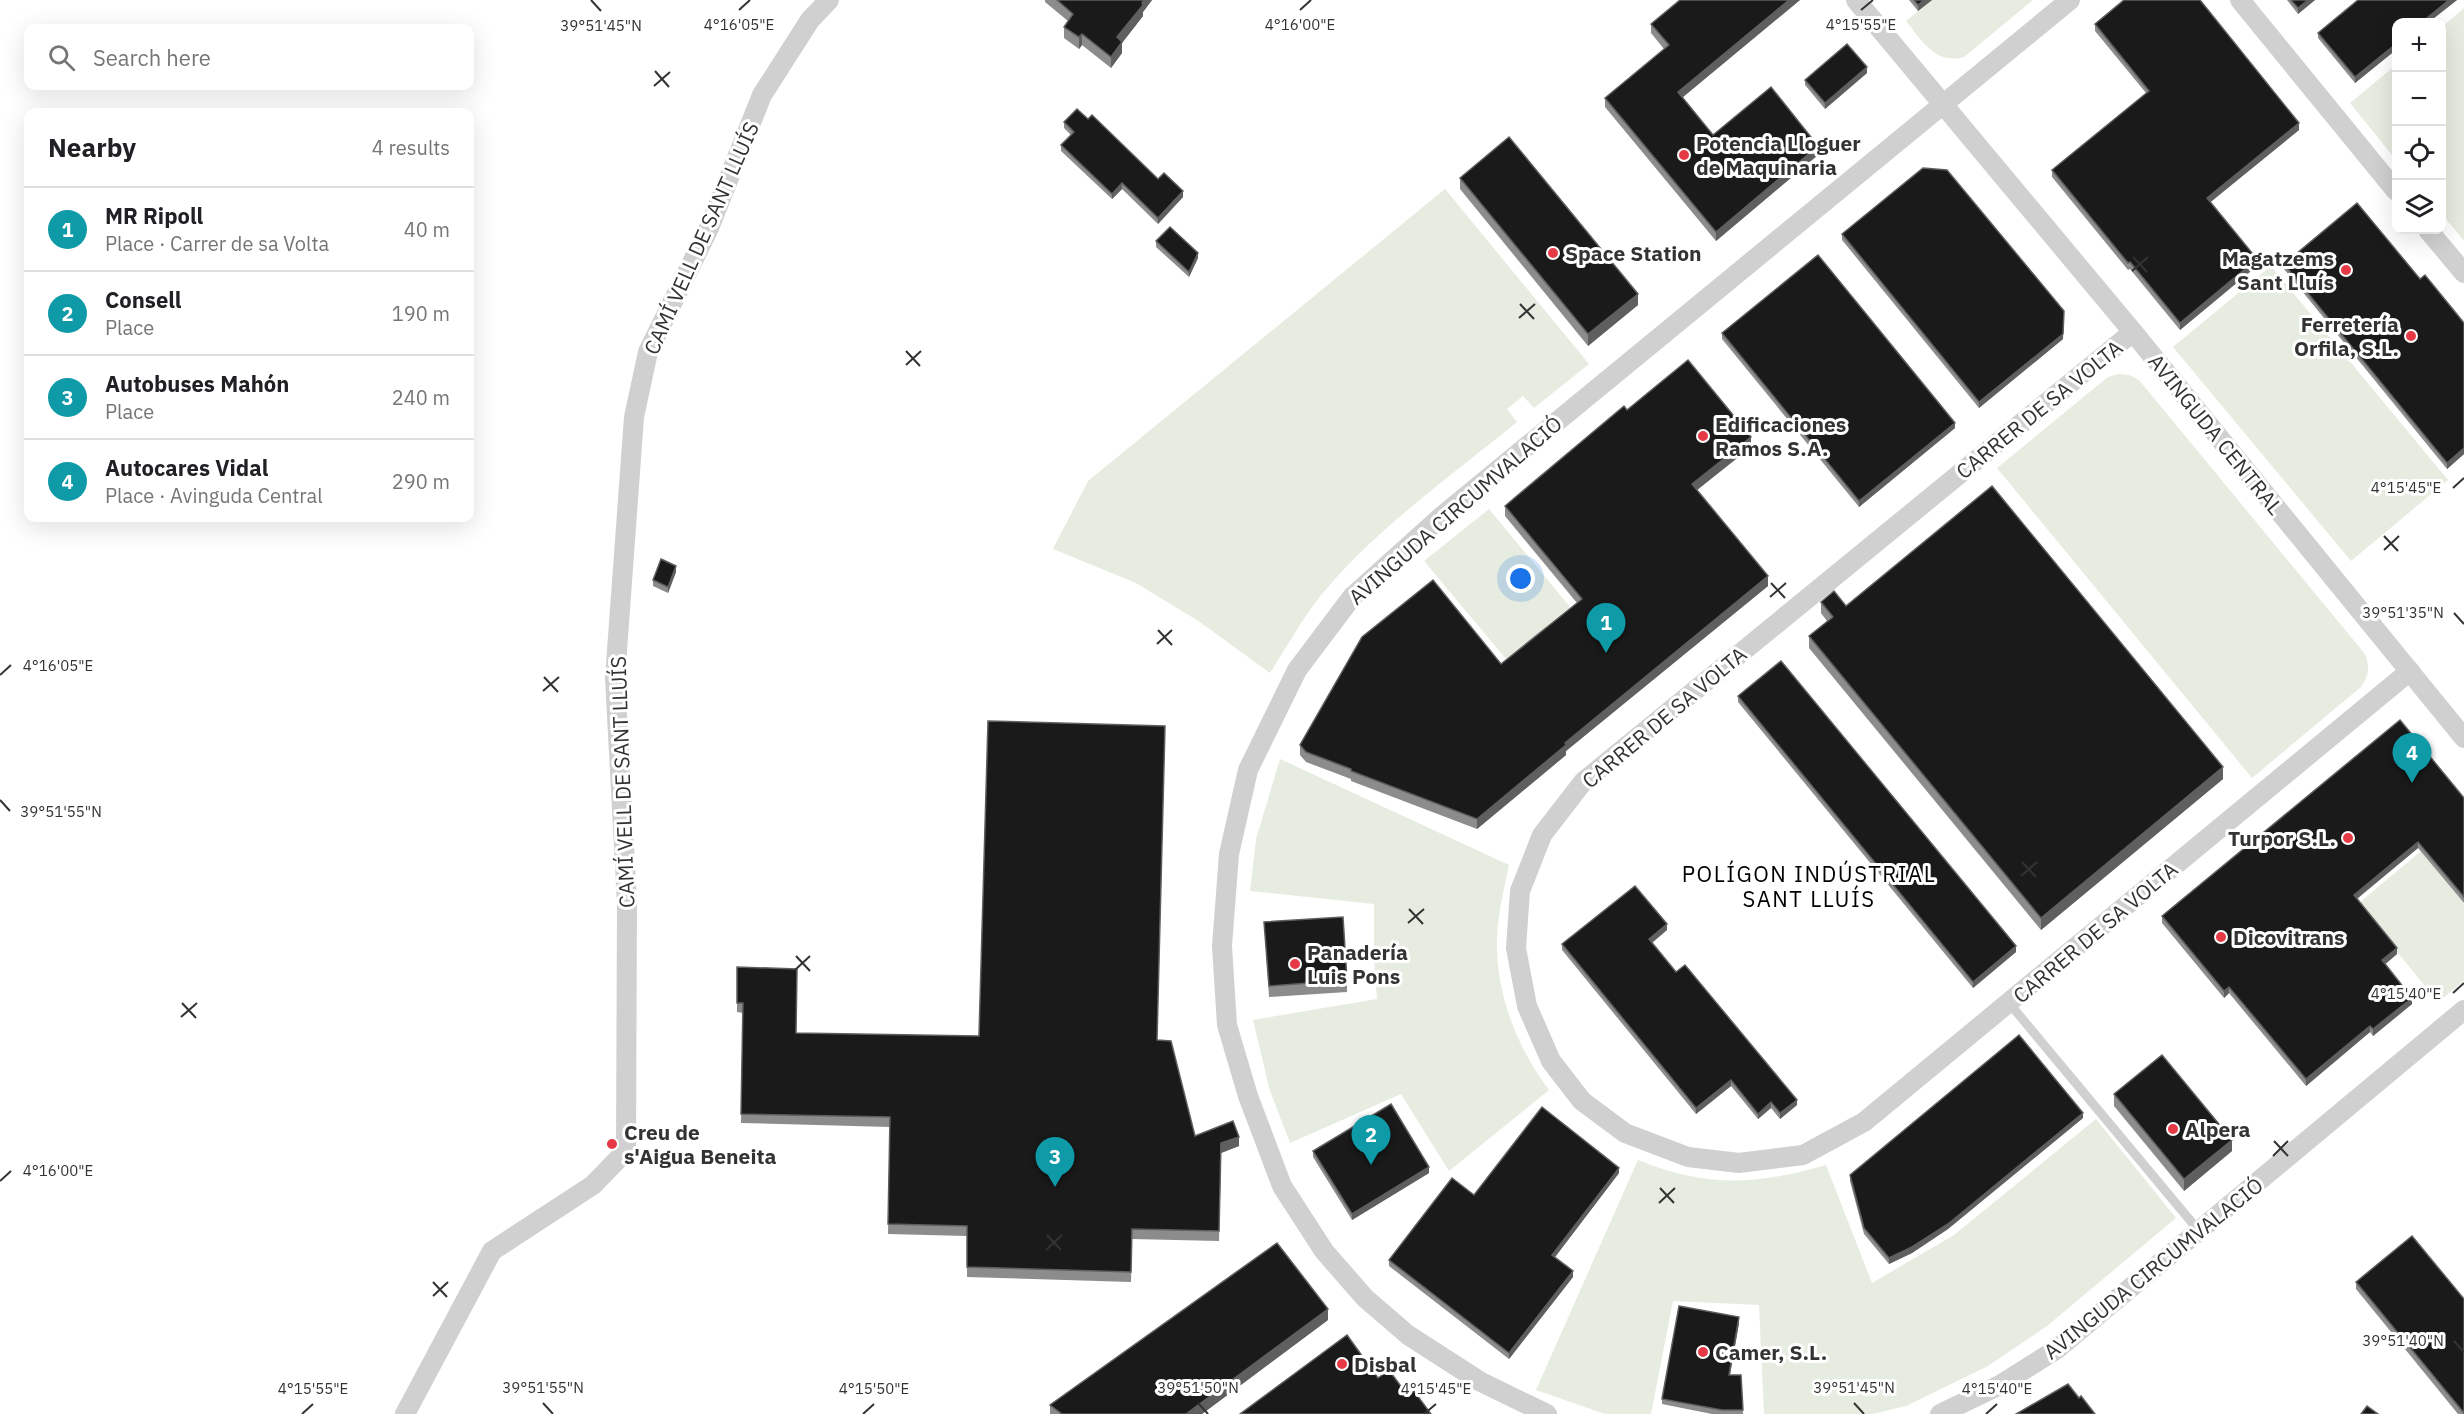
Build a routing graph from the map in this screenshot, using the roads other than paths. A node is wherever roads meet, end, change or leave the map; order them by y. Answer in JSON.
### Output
{"nodes":[{"id":1,"x":829,"y":0,"type":"edge"},
{"id":2,"x":1856,"y":0,"type":"edge"},
{"id":3,"x":2070,"y":0,"type":"edge"},
{"id":4,"x":2240,"y":0,"type":"edge"},
{"id":5,"x":1943,"y":104,"type":"junction"},
{"id":6,"x":2392,"y":185,"type":"edge"},
{"id":7,"x":2431,"y":234,"type":"edge"},
{"id":8,"x":2464,"y":273,"type":"edge"},
{"id":9,"x":2133,"y":332,"type":"junction"},
{"id":10,"x":2410,"y":671,"type":"junction"},
{"id":11,"x":2464,"y":738,"type":"edge"},
{"id":12,"x":2008,"y":1003,"type":"junction"},
{"id":13,"x":2464,"y":1010,"type":"edge"},
{"id":14,"x":2199,"y":1232,"type":"junction"},
{"id":15,"x":405,"y":1414,"type":"edge"},
{"id":16,"x":1547,"y":1414,"type":"edge"},
{"id":17,"x":1940,"y":1414,"type":"edge"}],
"edges":[{"from":1,"to":15,"type":"street","name":"CAMÍ VELL DE SANT LLUÍS"},
{"from":2,"to":5,"type":"street","name":"AVINGUDA CENTRAL"},
{"from":3,"to":5,"type":"street","name":"AVINGUDA CIRCUMVALACIÓ"},
{"from":4,"to":6,"type":"street"},
{"from":5,"to":9,"type":"street","name":"AVINGUDA CENTRAL"},
{"from":5,"to":16,"type":"street","name":"AVINGUDA CIRCUMVALACIÓ"},
{"from":7,"to":8,"type":"street"},
{"from":9,"to":10,"type":"street","name":"AVINGUDA CENTRAL"},
{"from":9,"to":12,"type":"street","name":"CARRER DE SA VOLTA"},
{"from":10,"to":11,"type":"street","name":"AVINGUDA CENTRAL"},
{"from":10,"to":12,"type":"street","name":"CARRER DE SA VOLTA"},
{"from":12,"to":14,"type":"lane"},
{"from":13,"to":14,"type":"street","name":"AVINGUDA CIRCUMVALACIÓ"},
{"from":14,"to":17,"type":"street","name":"AVINGUDA CIRCUMVALACIÓ"}]}
